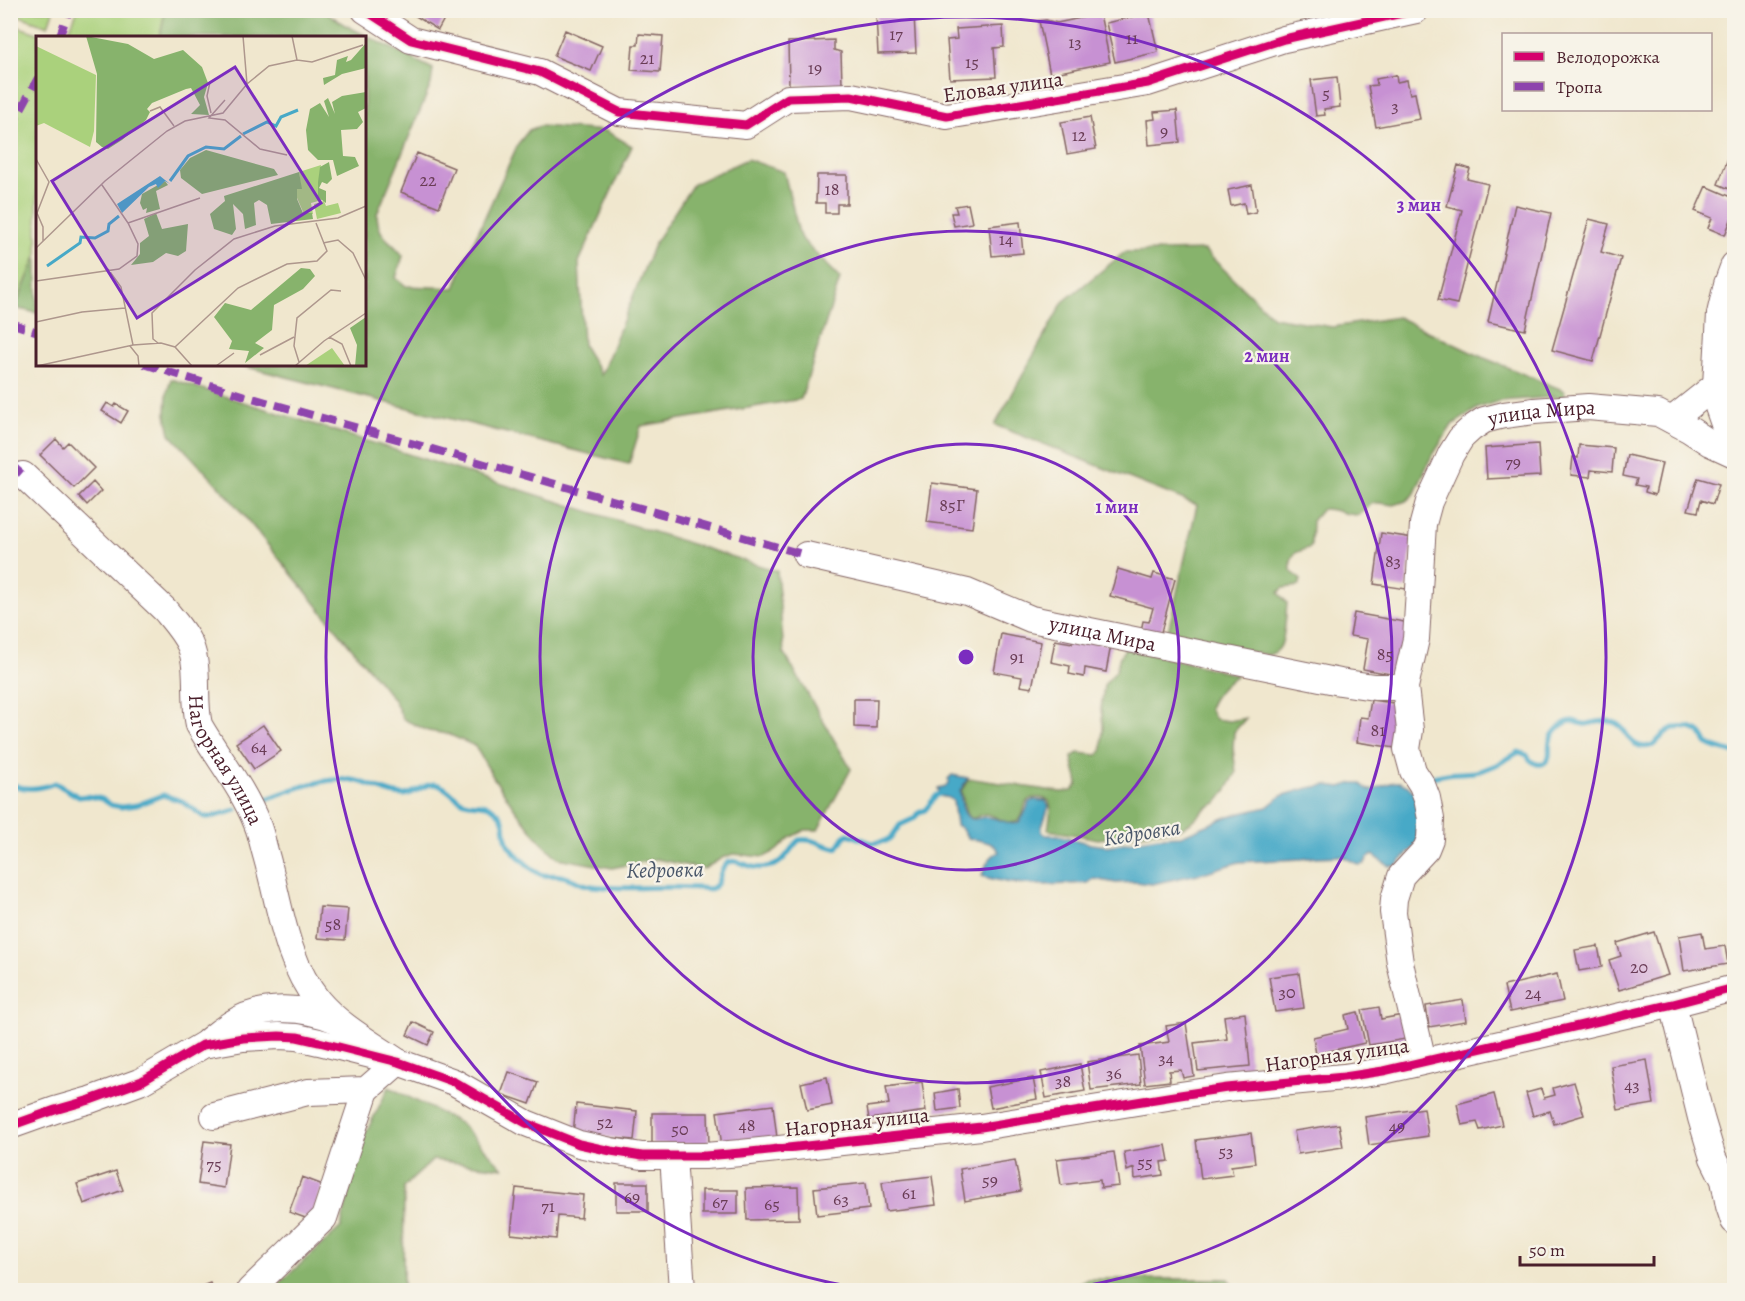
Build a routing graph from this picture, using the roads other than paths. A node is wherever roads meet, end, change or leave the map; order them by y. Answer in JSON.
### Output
{"nodes":[{"id":1,"x":366,"y":10,"type":"edge"},
{"id":2,"x":1416,"y":10,"type":"edge"},
{"id":3,"x":1734,"y":265,"type":"edge"},
{"id":4,"x":1716,"y":385,"type":"junction"},
{"id":5,"x":1672,"y":420,"type":"junction"},
{"id":6,"x":1734,"y":447,"type":"edge"},
{"id":7,"x":1734,"y":454,"type":"edge"},
{"id":8,"x":23,"y":475,"type":"dead end"},
{"id":9,"x":806,"y":555,"type":"dead end"},
{"id":10,"x":1405,"y":687,"type":"junction"},
{"id":11,"x":1734,"y":988,"type":"edge"},
{"id":12,"x":1673,"y":1004,"type":"junction"},
{"id":13,"x":341,"y":1022,"type":"junction"},
{"id":14,"x":203,"y":1045,"type":"junction"},
{"id":15,"x":1423,"y":1061,"type":"junction"},
{"id":16,"x":398,"y":1062,"type":"junction"},
{"id":17,"x":366,"y":1090,"type":"junction"},
{"id":18,"x":214,"y":1116,"type":"dead end"},
{"id":19,"x":10,"y":1126,"type":"edge"},
{"id":20,"x":674,"y":1156,"type":"junction"},
{"id":21,"x":1734,"y":1221,"type":"edge"},
{"id":22,"x":250,"y":1290,"type":"edge"},
{"id":23,"x":682,"y":1290,"type":"edge"}],
"edges":[{"from":1,"to":2,"type":"street","name":"Еловая улица"},
{"from":3,"to":4,"type":"street"},
{"from":4,"to":5,"type":"street"},
{"from":4,"to":6,"type":"street"},
{"from":5,"to":7,"type":"street","name":"улица Мира"},
{"from":5,"to":10,"type":"street","name":"улица Мира"},
{"from":8,"to":13,"type":"street","name":"Нагорная улица"},
{"from":9,"to":10,"type":"street","name":"улица Мира"},
{"from":10,"to":15,"type":"street","name":"улица Мира"},
{"from":11,"to":12,"type":"street","name":"Нагорная улица"},
{"from":12,"to":15,"type":"street","name":"Нагорная улица"},
{"from":12,"to":21,"type":"street"},
{"from":13,"to":14,"type":"street"},
{"from":13,"to":16,"type":"street","name":"Нагорная улица"},
{"from":14,"to":16,"type":"street","name":"Нагорная улица"},
{"from":14,"to":19,"type":"street","name":"Нагорная улица"},
{"from":15,"to":20,"type":"street","name":"Нагорная улица"},
{"from":16,"to":17,"type":"street"},
{"from":16,"to":20,"type":"street","name":"Нагорная улица"},
{"from":17,"to":18,"type":"street"},
{"from":17,"to":22,"type":"street"},
{"from":20,"to":23,"type":"street"}]}
